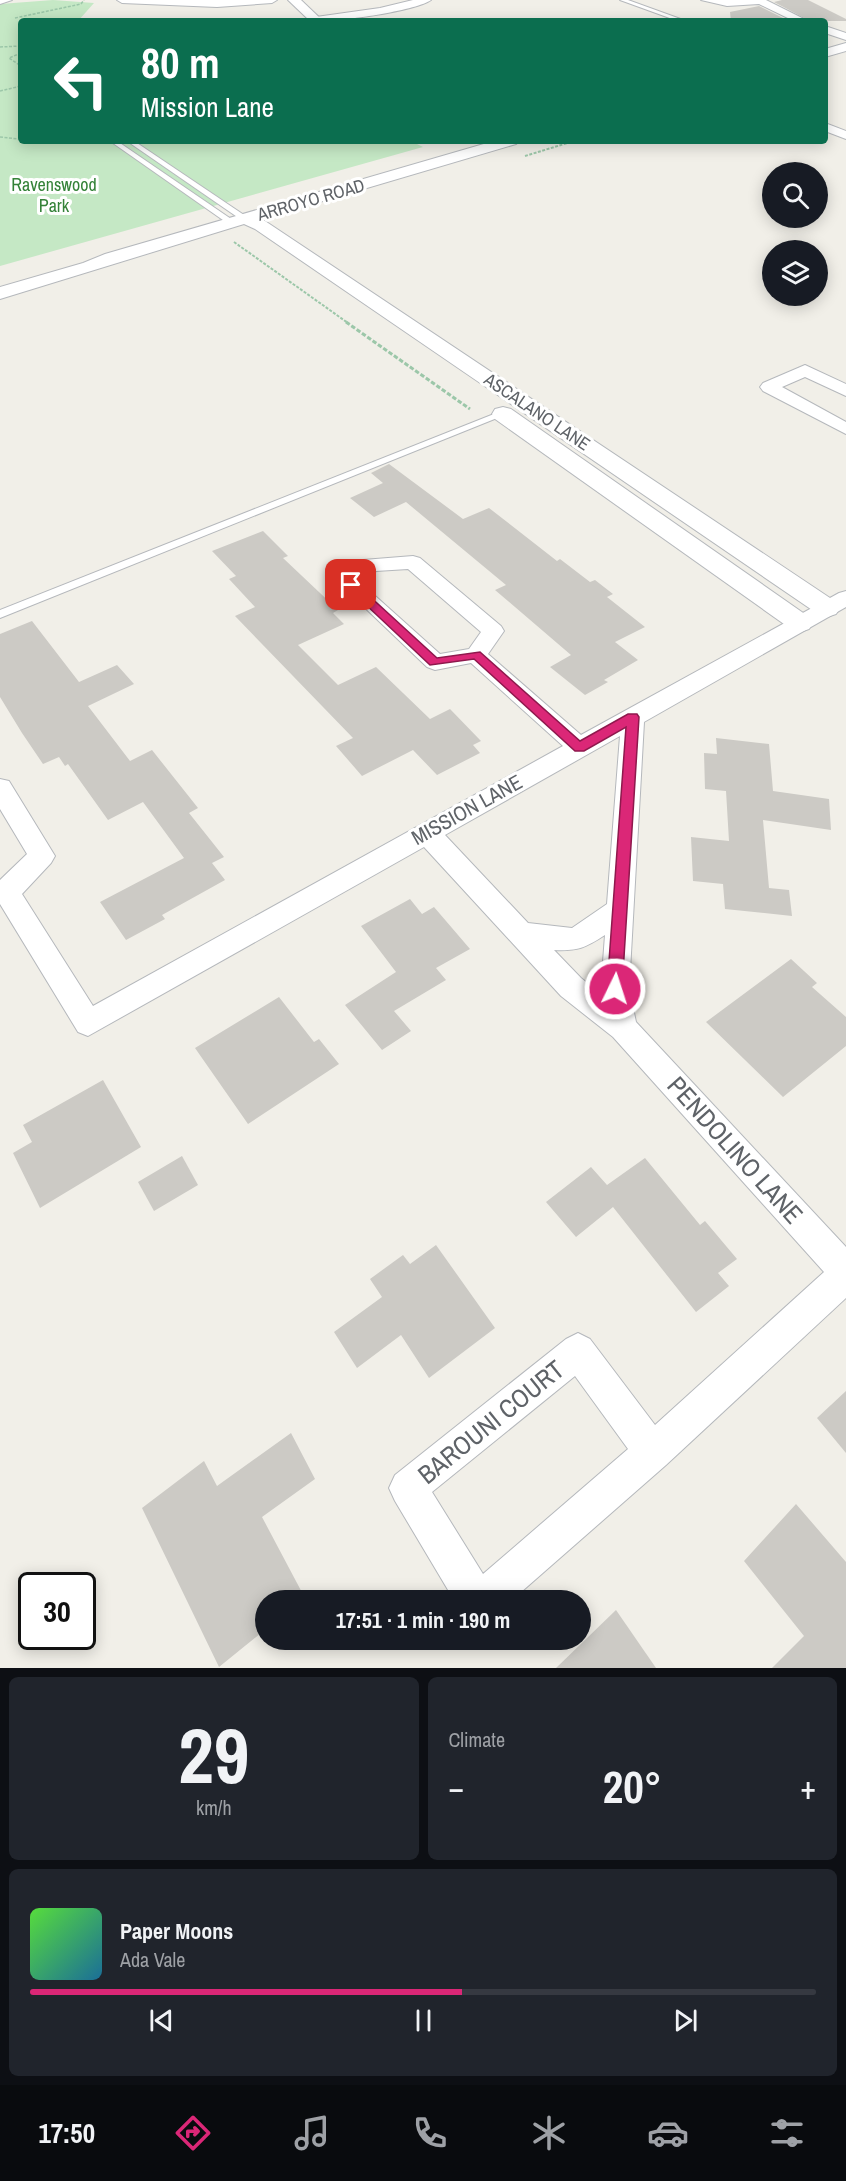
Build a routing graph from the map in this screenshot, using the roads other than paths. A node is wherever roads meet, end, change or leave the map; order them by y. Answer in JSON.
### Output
{"nodes":[{"id":1,"x":7,"y":0,"type":"edge"},
{"id":2,"x":122,"y":0,"type":"edge"},
{"id":3,"x":272,"y":0,"type":"edge"},
{"id":4,"x":294,"y":0,"type":"edge"},
{"id":5,"x":426,"y":0,"type":"edge"},
{"id":6,"x":623,"y":0,"type":"edge"},
{"id":7,"x":706,"y":0,"type":"edge"},
{"id":8,"x":0,"y":1,"type":"edge"},
{"id":9,"x":759,"y":1,"type":"edge"},
{"id":10,"x":313,"y":18,"type":"edge"},
{"id":11,"x":335,"y":18,"type":"edge"},
{"id":12,"x":674,"y":18,"type":"edge"},
{"id":13,"x":796,"y":18,"type":"edge"},
{"id":14,"x":828,"y":30,"type":"edge"},
{"id":15,"x":846,"y":37,"type":"edge"},
{"id":16,"x":846,"y":41,"type":"edge"},
{"id":17,"x":828,"y":46,"type":"edge"},
{"id":18,"x":846,"y":47,"type":"edge"},
{"id":19,"x":828,"y":52,"type":"edge"},
{"id":20,"x":828,"y":128,"type":"edge"},
{"id":21,"x":846,"y":135,"type":"edge"},
{"id":22,"x":118,"y":144,"type":"edge"},
{"id":23,"x":134,"y":144,"type":"edge"},
{"id":24,"x":501,"y":144,"type":"edge"},
{"id":25,"x":239,"y":221,"type":"junction"},
{"id":26,"x":111,"y":258,"type":"junction"},
{"id":27,"x":0,"y":286,"type":"edge"},
{"id":28,"x":0,"y":293,"type":"edge"},
{"id":29,"x":846,"y":391,"type":"edge"},
{"id":30,"x":502,"y":414,"type":"junction"},
{"id":31,"x":846,"y":429,"type":"edge"},
{"id":32,"x":836,"y":603,"type":"edge"},
{"id":33,"x":0,"y":614,"type":"edge"},
{"id":34,"x":800,"y":623,"type":"junction"},
{"id":35,"x":476,"y":655,"type":"junction"},
{"id":36,"x":633,"y":717,"type":"junction"},
{"id":37,"x":579,"y":747,"type":"junction"},
{"id":38,"x":0,"y":788,"type":"edge"},
{"id":39,"x":427,"y":833,"type":"junction"},
{"id":40,"x":3,"y":892,"type":"edge"},
{"id":41,"x":620,"y":910,"type":"junction"},
{"id":42,"x":520,"y":933,"type":"junction"},
{"id":43,"x":623,"y":1028,"type":"junction"},
{"id":44,"x":846,"y":1274,"type":"edge"},
{"id":45,"x":653,"y":1452,"type":"junction"},
{"id":46,"x":470,"y":1590,"type":"edge"},
{"id":47,"x":494,"y":1590,"type":"edge"}],
"edges":[{"from":1,"to":8,"type":"street"},
{"from":2,"to":3,"type":"street"},
{"from":4,"to":10,"type":"street"},
{"from":5,"to":11,"type":"street"},
{"from":6,"to":12,"type":"lane"},
{"from":7,"to":9,"type":"street"},
{"from":9,"to":13,"type":"street"},
{"from":14,"to":15,"type":"street"},
{"from":16,"to":17,"type":"street"},
{"from":18,"to":19,"type":"street"},
{"from":20,"to":21,"type":"street"},
{"from":22,"to":25,"type":"lane"},
{"from":23,"to":25,"type":"lane"},
{"from":24,"to":25,"type":"street","name":"ARROYO ROAD"},
{"from":25,"to":26,"type":"street","name":"ARROYO ROAD"},
{"from":25,"to":30,"type":"street","name":"ASCALANO LANE"},
{"from":25,"to":32,"type":"street","name":"ASCALANO LANE"},
{"from":26,"to":27,"type":"street","name":"ARROYO ROAD"},
{"from":26,"to":28,"type":"street","name":"ARROYO ROAD"},
{"from":29,"to":31,"type":"street"},
{"from":30,"to":33,"type":"lane"},
{"from":30,"to":34,"type":"street","name":"ASCALANO LANE"},
{"from":32,"to":34,"type":"street","name":"MISSION LANE"},
{"from":34,"to":36,"type":"street","name":"MISSION LANE"},
{"from":35,"to":35,"type":"street"},
{"from":35,"to":37,"type":"street"},
{"from":36,"to":37,"type":"street","name":"MISSION LANE"},
{"from":36,"to":41,"type":"street"},
{"from":37,"to":39,"type":"street","name":"MISSION LANE"},
{"from":38,"to":40,"type":"street"},
{"from":39,"to":40,"type":"street","name":"MISSION LANE"},
{"from":39,"to":42,"type":"street","name":"PENDOLINO LANE"},
{"from":41,"to":42,"type":"street"},
{"from":41,"to":43,"type":"street"},
{"from":42,"to":43,"type":"street","name":"PENDOLINO LANE"},
{"from":43,"to":44,"type":"street","name":"PENDOLINO LANE"},
{"from":44,"to":45,"type":"street"},
{"from":45,"to":46,"type":"street","name":"BAROUNI COURT"},
{"from":45,"to":47,"type":"street"}]}
